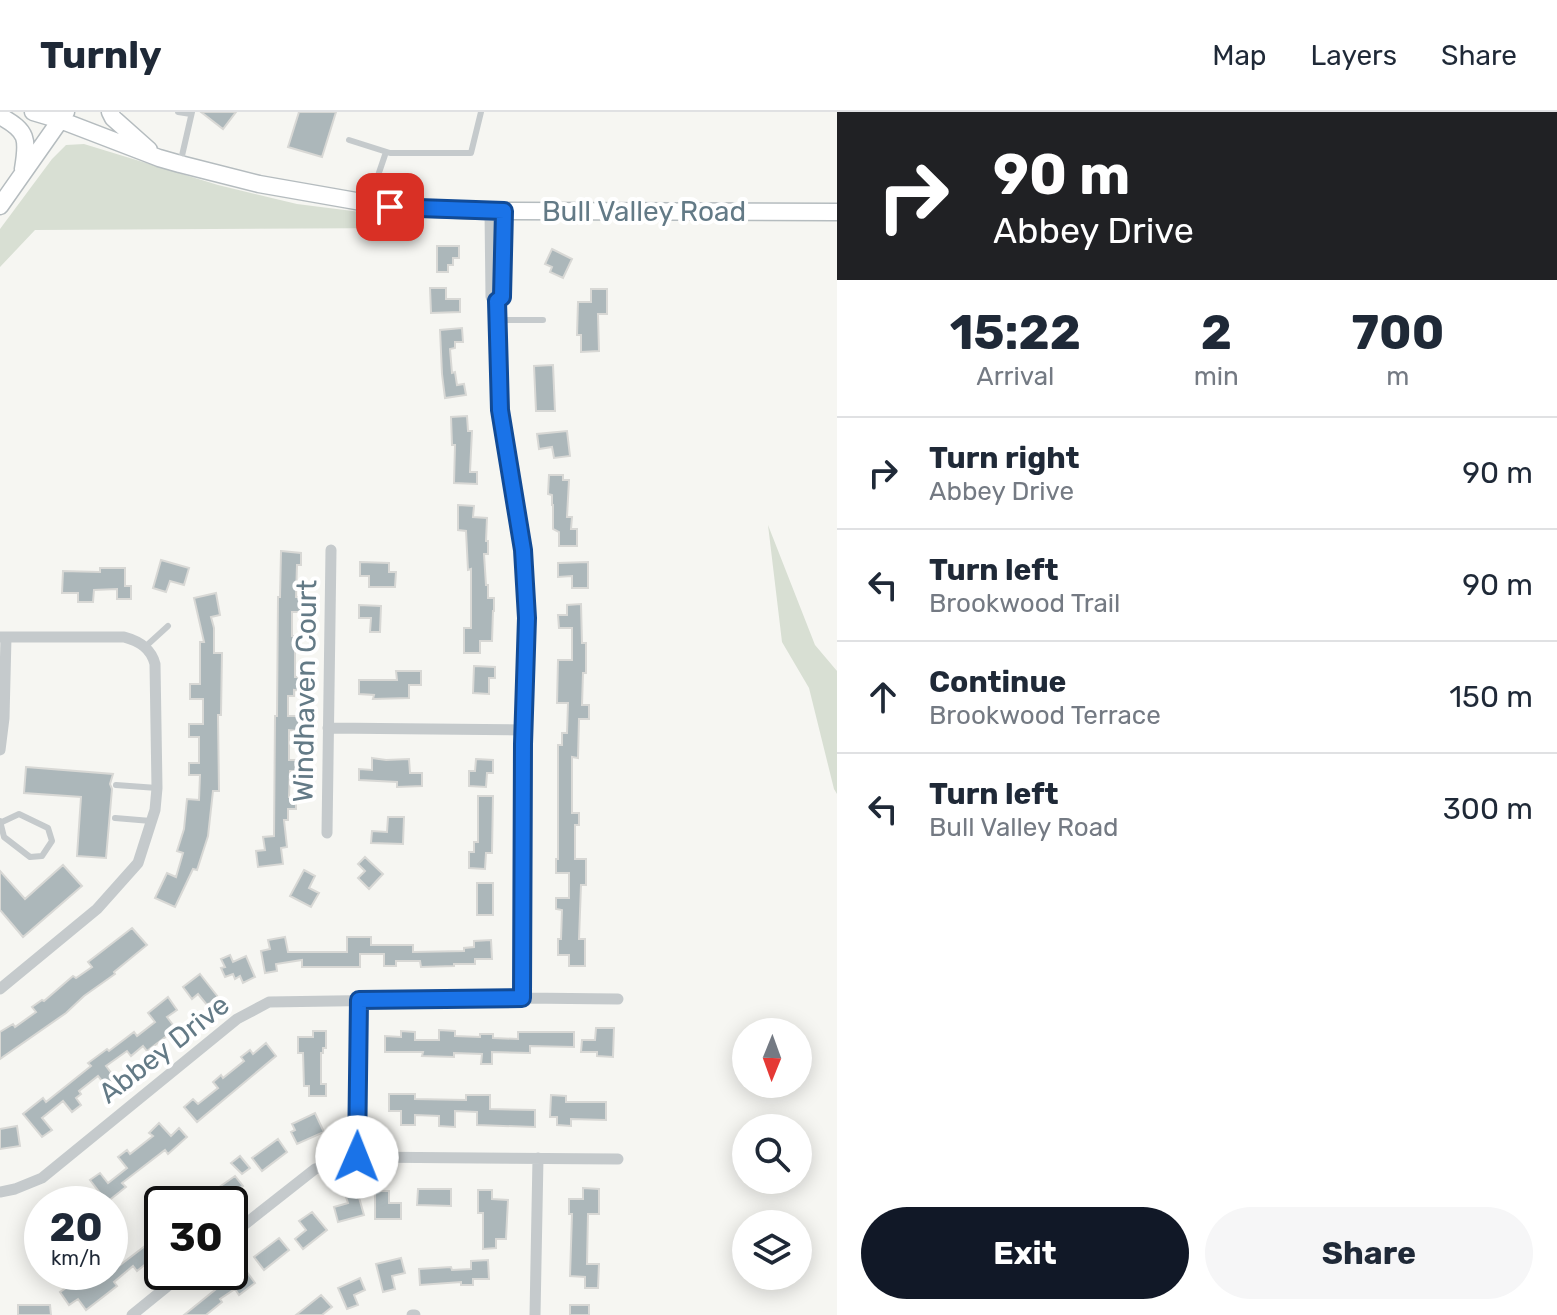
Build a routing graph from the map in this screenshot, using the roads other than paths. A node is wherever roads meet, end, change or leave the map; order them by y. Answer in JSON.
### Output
{"nodes":[{"id":1,"x":33,"y":112,"type":"edge"},
{"id":2,"x":110,"y":112,"type":"edge"},
{"id":3,"x":178,"y":112,"type":"edge"},
{"id":4,"x":481,"y":112,"type":"edge"},
{"id":5,"x":192,"y":113,"type":"edge"},
{"id":6,"x":0,"y":116,"type":"edge"},
{"id":7,"x":63,"y":116,"type":"edge"},
{"id":8,"x":349,"y":140,"type":"dead end"},
{"id":9,"x":386,"y":152,"type":"junction"},
{"id":10,"x":159,"y":158,"type":"junction"},
{"id":11,"x":180,"y":164,"type":"junction"},
{"id":12,"x":21,"y":175,"type":"junction"},
{"id":13,"x":369,"y":204,"type":"junction"},
{"id":14,"x":0,"y":206,"type":"edge"},
{"id":15,"x":497,"y":211,"type":"junction"},
{"id":16,"x":837,"y":212,"type":"edge"},
{"id":17,"x":497,"y":320,"type":"junction"},
{"id":18,"x":543,"y":320,"type":"dead end"},
{"id":19,"x":331,"y":550,"type":"dead end"},
{"id":20,"x":168,"y":626,"type":"dead end"},
{"id":21,"x":3,"y":637,"type":"edge"},
{"id":22,"x":145,"y":647,"type":"junction"},
{"id":23,"x":328,"y":728,"type":"junction"},
{"id":24,"x":524,"y":730,"type":"junction"},
{"id":25,"x":0,"y":750,"type":"edge"},
{"id":26,"x":116,"y":785,"type":"dead end"},
{"id":27,"x":157,"y":788,"type":"junction"},
{"id":28,"x":115,"y":818,"type":"dead end"},
{"id":29,"x":1,"y":821,"type":"edge"},
{"id":30,"x":151,"y":821,"type":"junction"},
{"id":31,"x":327,"y":833,"type":"dead end"},
{"id":32,"x":0,"y":989,"type":"edge"},
{"id":33,"x":522,"y":998,"type":"junction"},
{"id":34,"x":618,"y":999,"type":"dead end"},
{"id":35,"x":359,"y":1000,"type":"junction"},
{"id":36,"x":357,"y":1157,"type":"junction"},
{"id":37,"x":538,"y":1158,"type":"junction"},
{"id":38,"x":618,"y":1159,"type":"dead end"},
{"id":39,"x":0,"y":1192,"type":"edge"},
{"id":40,"x":248,"y":1222,"type":"edge"},
{"id":41,"x":163,"y":1290,"type":"edge"},
{"id":42,"x":132,"y":1315,"type":"edge"},
{"id":43,"x":535,"y":1315,"type":"edge"}],
"edges":[{"from":1,"to":7,"type":"street","name":"Bull Valley Road"},
{"from":2,"to":10,"type":"street"},
{"from":3,"to":5,"type":"lane"},
{"from":4,"to":9,"type":"lane"},
{"from":5,"to":11,"type":"lane"},
{"from":6,"to":12,"type":"street"},
{"from":7,"to":10,"type":"street","name":"Bull Valley Road"},
{"from":7,"to":12,"type":"street"},
{"from":8,"to":9,"type":"lane"},
{"from":9,"to":13,"type":"lane"},
{"from":10,"to":11,"type":"street","name":"Bull Valley Road"},
{"from":11,"to":13,"type":"street","name":"Bull Valley Road"},
{"from":12,"to":14,"type":"street"},
{"from":13,"to":15,"type":"street","name":"Bull Valley Road"},
{"from":15,"to":16,"type":"street","name":"Bull Valley Road"},
{"from":15,"to":17,"type":"street"},
{"from":17,"to":18,"type":"lane"},
{"from":17,"to":24,"type":"street"},
{"from":19,"to":23,"type":"street","name":"Windhaven Court"},
{"from":20,"to":22,"type":"lane"},
{"from":21,"to":22,"type":"street"},
{"from":21,"to":25,"type":"street"},
{"from":22,"to":27,"type":"street"},
{"from":23,"to":24,"type":"street"},
{"from":23,"to":31,"type":"street","name":"Windhaven Court"},
{"from":24,"to":33,"type":"street"},
{"from":26,"to":27,"type":"lane"},
{"from":27,"to":30,"type":"street"},
{"from":28,"to":30,"type":"lane"},
{"from":29,"to":29,"type":"lane"},
{"from":30,"to":32,"type":"street"},
{"from":33,"to":34,"type":"street","name":"Abbey Drive"},
{"from":33,"to":35,"type":"street","name":"Abbey Drive"},
{"from":35,"to":36,"type":"street"},
{"from":35,"to":39,"type":"street","name":"Abbey Drive"},
{"from":36,"to":37,"type":"street"},
{"from":36,"to":40,"type":"street"},
{"from":37,"to":38,"type":"street"},
{"from":37,"to":43,"type":"street"},
{"from":41,"to":42,"type":"street"}]}
